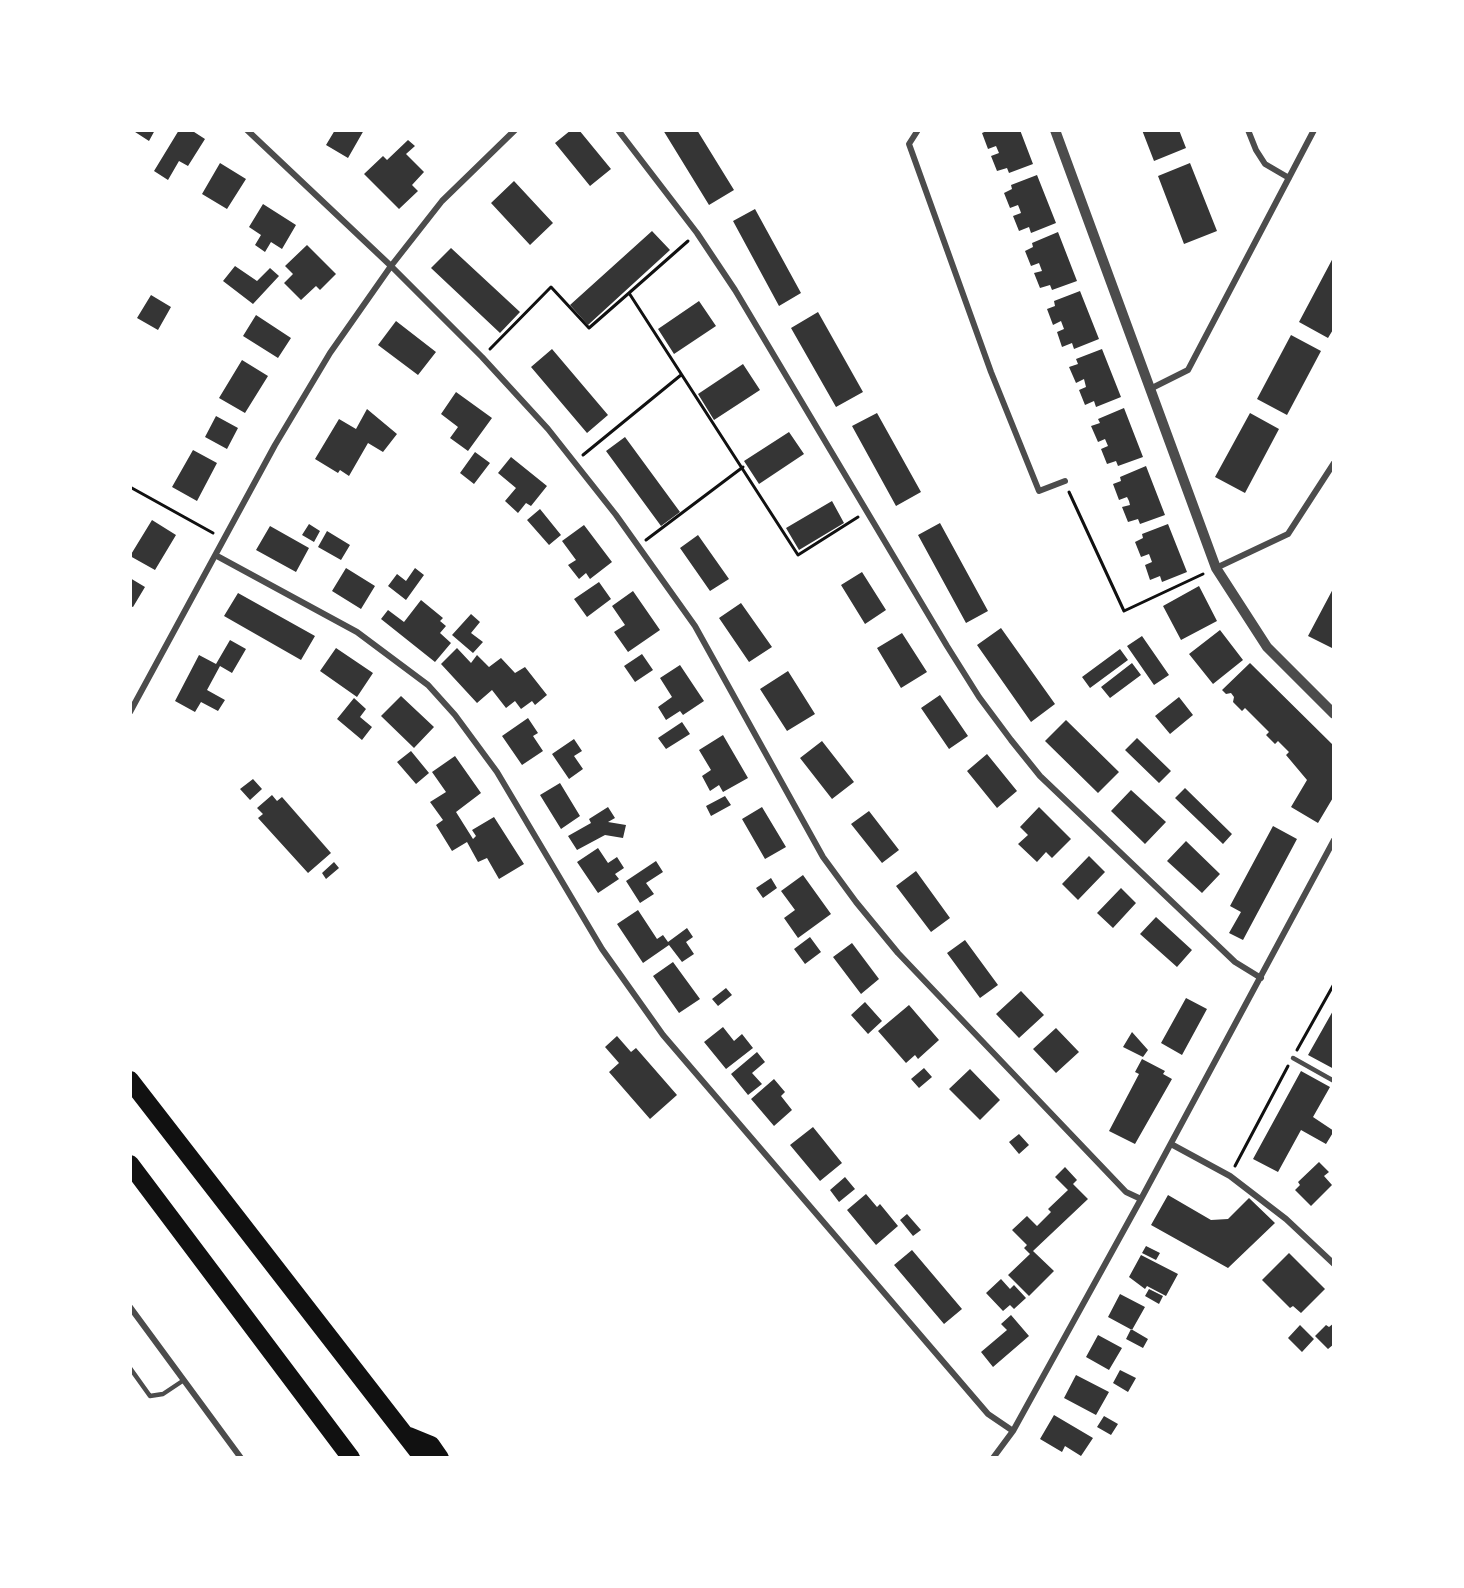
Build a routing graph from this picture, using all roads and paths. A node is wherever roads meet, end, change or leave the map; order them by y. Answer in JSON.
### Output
{"nodes":[{"id":1,"x":247,"y":130,"type":"edge"},
{"id":2,"x":514,"y":130,"type":"edge"},
{"id":3,"x":618,"y":130,"type":"edge"},
{"id":4,"x":918,"y":130,"type":"edge"},
{"id":5,"x":1055,"y":130,"type":"edge"},
{"id":6,"x":1248,"y":130,"type":"edge"},
{"id":7,"x":1314,"y":130,"type":"edge"},
{"id":8,"x":1289,"y":178,"type":"junction"},
{"id":9,"x":697,"y":233,"type":"junction"},
{"id":10,"x":391,"y":266,"type":"junction"},
{"id":11,"x":629,"y":293,"type":"junction"},
{"id":12,"x":482,"y":357,"type":"junction"},
{"id":13,"x":681,"y":375,"type":"junction"},
{"id":14,"x":1150,"y":389,"type":"junction"},
{"id":15,"x":575,"y":462,"type":"junction"},
{"id":16,"x":1334,"y":463,"type":"edge"},
{"id":17,"x":743,"y":467,"type":"junction"},
{"id":18,"x":1065,"y":481,"type":"joint"},
{"id":19,"x":130,"y":487,"type":"edge"},
{"id":20,"x":867,"y":511,"type":"junction"},
{"id":21,"x":225,"y":540,"type":"junction"},
{"id":22,"x":639,"y":546,"type":"junction"},
{"id":23,"x":217,"y":556,"type":"junction"},
{"id":24,"x":1216,"y":568,"type":"junction"},
{"id":25,"x":130,"y":712,"type":"edge"},
{"id":26,"x":1334,"y":714,"type":"edge"},
{"id":27,"x":1334,"y":840,"type":"edge"},
{"id":28,"x":1261,"y":978,"type":"junction"},
{"id":29,"x":1334,"y":984,"type":"edge"},
{"id":30,"x":1293,"y":1058,"type":"junction"},
{"id":31,"x":130,"y":1080,"type":"edge"},
{"id":32,"x":1334,"y":1081,"type":"edge"},
{"id":33,"x":1171,"y":1144,"type":"junction"},
{"id":34,"x":130,"y":1164,"type":"edge"},
{"id":35,"x":1230,"y":1176,"type":"junction"},
{"id":36,"x":1141,"y":1199,"type":"junction"},
{"id":37,"x":1334,"y":1264,"type":"edge"},
{"id":38,"x":130,"y":1307,"type":"edge"},
{"id":39,"x":130,"y":1368,"type":"edge"},
{"id":40,"x":184,"y":1380,"type":"junction"},
{"id":41,"x":310,"y":1406,"type":"junction"},
{"id":42,"x":1012,"y":1431,"type":"junction"},
{"id":43,"x":407,"y":1436,"type":"junction"},
{"id":44,"x":239,"y":1457,"type":"edge"},
{"id":45,"x":340,"y":1458,"type":"edge"},
{"id":46,"x":351,"y":1458,"type":"edge"},
{"id":47,"x":423,"y":1458,"type":"edge"},
{"id":48,"x":440,"y":1458,"type":"edge"},
{"id":49,"x":993,"y":1458,"type":"edge"}],
"edges":[{"from":1,"to":10,"type":"street"},
{"from":2,"to":10,"type":"street"},
{"from":3,"to":9,"type":"street"},
{"from":4,"to":18,"type":"street"},
{"from":5,"to":14,"type":"street"},
{"from":6,"to":8,"type":"street"},
{"from":7,"to":8,"type":"street"},
{"from":8,"to":14,"type":"street"},
{"from":9,"to":11,"type":"path"},
{"from":9,"to":20,"type":"street"},
{"from":10,"to":12,"type":"street"},
{"from":10,"to":21,"type":"street"},
{"from":11,"to":12,"type":"path"},
{"from":11,"to":13,"type":"path"},
{"from":12,"to":15,"type":"street"},
{"from":13,"to":15,"type":"path"},
{"from":13,"to":17,"type":"path"},
{"from":14,"to":24,"type":"street"},
{"from":15,"to":22,"type":"street"},
{"from":16,"to":24,"type":"street"},
{"from":17,"to":20,"type":"path"},
{"from":17,"to":22,"type":"path"},
{"from":18,"to":24,"type":"path"},
{"from":19,"to":21,"type":"path"},
{"from":20,"to":28,"type":"street"},
{"from":21,"to":23,"type":"street"},
{"from":22,"to":36,"type":"street"},
{"from":23,"to":25,"type":"street"},
{"from":23,"to":42,"type":"street"},
{"from":24,"to":26,"type":"street"},
{"from":27,"to":28,"type":"street"},
{"from":28,"to":33,"type":"street"},
{"from":29,"to":30,"type":"path"},
{"from":30,"to":32,"type":"lane"},
{"from":30,"to":35,"type":"path"},
{"from":31,"to":43,"type":"highway"},
{"from":33,"to":35,"type":"street"},
{"from":33,"to":36,"type":"street"},
{"from":34,"to":41,"type":"highway"},
{"from":35,"to":37,"type":"street"},
{"from":36,"to":42,"type":"street"},
{"from":38,"to":40,"type":"street"},
{"from":39,"to":40,"type":"lane"},
{"from":40,"to":44,"type":"street"},
{"from":41,"to":45,"type":"highway"},
{"from":41,"to":46,"type":"highway"},
{"from":42,"to":49,"type":"street"},
{"from":43,"to":47,"type":"highway"},
{"from":43,"to":48,"type":"highway"}]}
